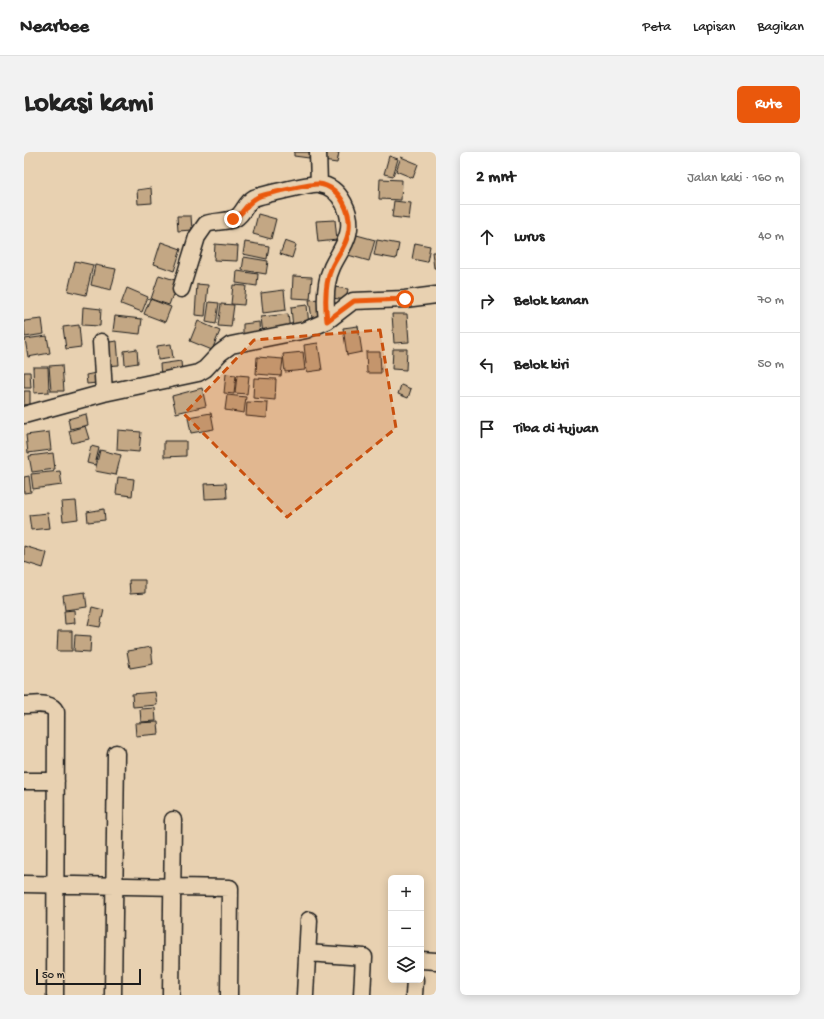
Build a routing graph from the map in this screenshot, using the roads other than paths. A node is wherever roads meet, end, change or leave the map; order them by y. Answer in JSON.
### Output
{"nodes":[{"id":1,"x":318,"y":152,"type":"edge"},
{"id":2,"x":319,"y":184,"type":"junction"},
{"id":3,"x":181,"y":289,"type":"dead end"},
{"id":4,"x":436,"y":295,"type":"edge"},
{"id":5,"x":327,"y":321,"type":"junction"},
{"id":6,"x":101,"y":342,"type":"dead end"},
{"id":7,"x":104,"y":393,"type":"junction"},
{"id":8,"x":24,"y":415,"type":"edge"},
{"id":9,"x":24,"y":705,"type":"edge"},
{"id":10,"x":116,"y":753,"type":"dead end"},
{"id":11,"x":24,"y":781,"type":"edge"},
{"id":12,"x":56,"y":781,"type":"junction"},
{"id":13,"x":173,"y":820,"type":"dead end"},
{"id":14,"x":24,"y":884,"type":"edge"},
{"id":15,"x":56,"y":884,"type":"junction"},
{"id":16,"x":115,"y":886,"type":"junction"},
{"id":17,"x":172,"y":887,"type":"junction"},
{"id":18,"x":309,"y":920,"type":"dead end"},
{"id":19,"x":307,"y":954,"type":"junction"},
{"id":20,"x":424,"y":960,"type":"edge"},
{"id":21,"x":436,"y":961,"type":"edge"},
{"id":22,"x":415,"y":983,"type":"edge"},
{"id":23,"x":55,"y":995,"type":"edge"},
{"id":24,"x":113,"y":995,"type":"edge"},
{"id":25,"x":171,"y":995,"type":"edge"},
{"id":26,"x":229,"y":995,"type":"edge"},
{"id":27,"x":305,"y":995,"type":"edge"},
{"id":28,"x":362,"y":995,"type":"edge"},
{"id":29,"x":414,"y":995,"type":"edge"}],
"edges":[{"from":1,"to":2,"type":"street"},
{"from":2,"to":3,"type":"street"},
{"from":2,"to":5,"type":"street"},
{"from":4,"to":5,"type":"street"},
{"from":5,"to":7,"type":"street"},
{"from":6,"to":7,"type":"street"},
{"from":7,"to":8,"type":"street"},
{"from":9,"to":12,"type":"street"},
{"from":10,"to":16,"type":"street"},
{"from":11,"to":12,"type":"street"},
{"from":12,"to":15,"type":"street"},
{"from":13,"to":17,"type":"street"},
{"from":14,"to":15,"type":"street"},
{"from":15,"to":16,"type":"street"},
{"from":15,"to":23,"type":"street"},
{"from":16,"to":17,"type":"street"},
{"from":16,"to":24,"type":"street"},
{"from":17,"to":25,"type":"street"},
{"from":17,"to":26,"type":"street"},
{"from":18,"to":19,"type":"street"},
{"from":19,"to":27,"type":"street"},
{"from":19,"to":28,"type":"street"},
{"from":20,"to":21,"type":"street"},
{"from":22,"to":29,"type":"street"}]}
